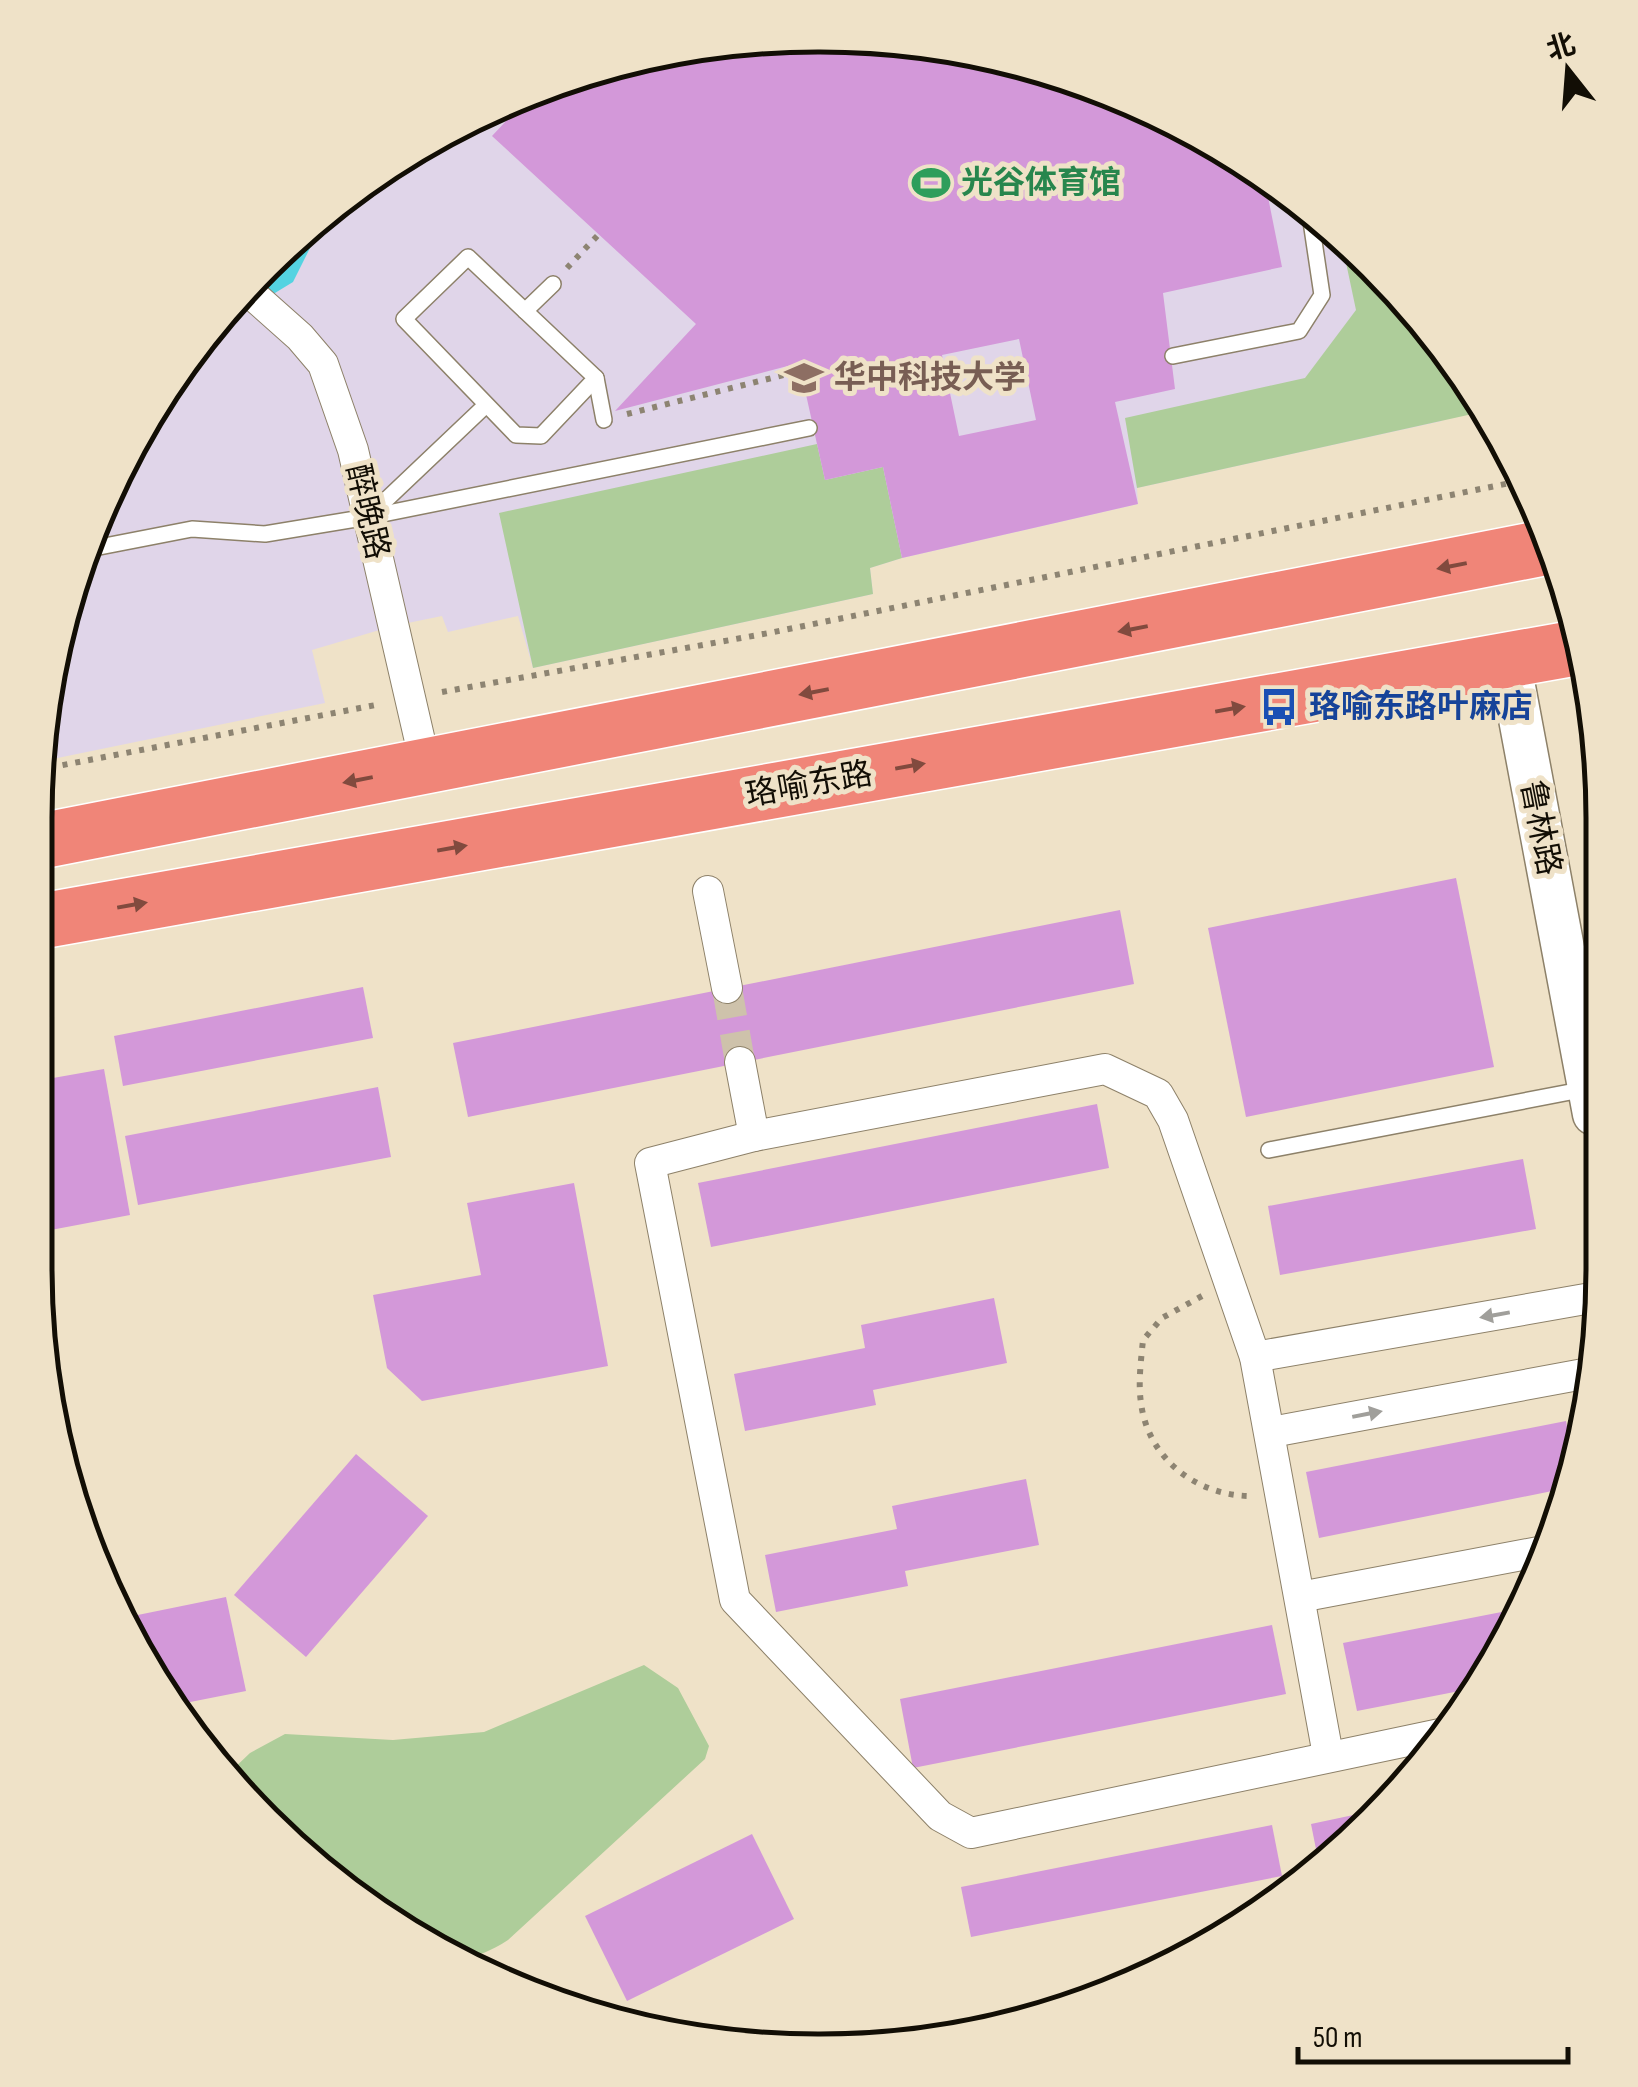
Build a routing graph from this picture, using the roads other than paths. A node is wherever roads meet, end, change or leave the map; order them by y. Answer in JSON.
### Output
{"nodes":[{"id":1,"x":1312,"y":233,"type":"edge"},
{"id":2,"x":553,"y":284,"type":"road end"},
{"id":3,"x":257,"y":299,"type":"edge"},
{"id":4,"x":525,"y":311,"type":"junction"},
{"id":5,"x":1172,"y":356,"type":"dead end"},
{"id":6,"x":596,"y":378,"type":"junction"},
{"id":7,"x":486,"y":405,"type":"junction"},
{"id":8,"x":604,"y":420,"type":"road end"},
{"id":9,"x":809,"y":428,"type":"dead end"},
{"id":10,"x":368,"y":518,"type":"junction"},
{"id":11,"x":103,"y":546,"type":"edge"},
{"id":12,"x":1536,"y":549,"type":"edge"},
{"id":13,"x":1566,"y":649,"type":"edge"},
{"id":14,"x":1509,"y":660,"type":"junction"},
{"id":15,"x":426,"y":767,"type":"junction"},
{"id":16,"x":52,"y":839,"type":"edge"},
{"id":17,"x":708,"y":890,"type":"dead end"},
{"id":18,"x":52,"y":919,"type":"edge"},
{"id":19,"x":726,"y":988,"type":"tunnel mouth"},
{"id":20,"x":740,"y":1062,"type":"tunnel mouth"},
{"id":21,"x":1586,"y":1070,"type":"edge"},
{"id":22,"x":1586,"y":1103,"type":"edge"},
{"id":23,"x":754,"y":1136,"type":"junction"},
{"id":24,"x":1268,"y":1150,"type":"dead end"},
{"id":25,"x":1585,"y":1299,"type":"edge"},
{"id":26,"x":1255,"y":1357,"type":"junction"},
{"id":27,"x":1578,"y":1375,"type":"edge"},
{"id":28,"x":1272,"y":1432,"type":"junction"},
{"id":29,"x":1530,"y":1554,"type":"edge"},
{"id":30,"x":1300,"y":1597,"type":"junction"},
{"id":31,"x":1425,"y":1737,"type":"edge"},
{"id":32,"x":1328,"y":1756,"type":"junction"}],
"edges":[{"from":1,"to":5,"type":"lane"},
{"from":2,"to":4,"type":"lane"},
{"from":3,"to":10,"type":"street","name":"醉晚路"},
{"from":4,"to":6,"type":"lane"},
{"from":4,"to":7,"type":"lane"},
{"from":6,"to":7,"type":"lane"},
{"from":6,"to":8,"type":"lane"},
{"from":7,"to":10,"type":"lane"},
{"from":9,"to":10,"type":"lane"},
{"from":10,"to":11,"type":"lane"},
{"from":10,"to":15,"type":"street","name":"醉晚路"},
{"from":12,"to":15,"type":"highway","one_way":true},
{"from":13,"to":14,"type":"highway","name":"珞喻东路"},
{"from":18,"to":14,"type":"highway","name":"珞喻东路","one_way":true},
{"from":14,"to":21,"type":"street","name":"鲁林路"},
{"from":15,"to":16,"type":"highway","one_way":true},
{"from":17,"to":19,"type":"street"},
{"from":20,"to":23,"type":"street"},
{"from":22,"to":24,"type":"lane"},
{"from":23,"to":26,"type":"street"},
{"from":23,"to":32,"type":"street"},
{"from":25,"to":26,"type":"street","one_way":true},
{"from":26,"to":28,"type":"street"},
{"from":28,"to":27,"type":"street","one_way":true},
{"from":28,"to":30,"type":"street"},
{"from":29,"to":30,"type":"street"},
{"from":30,"to":32,"type":"street"},
{"from":31,"to":32,"type":"street"}]}
